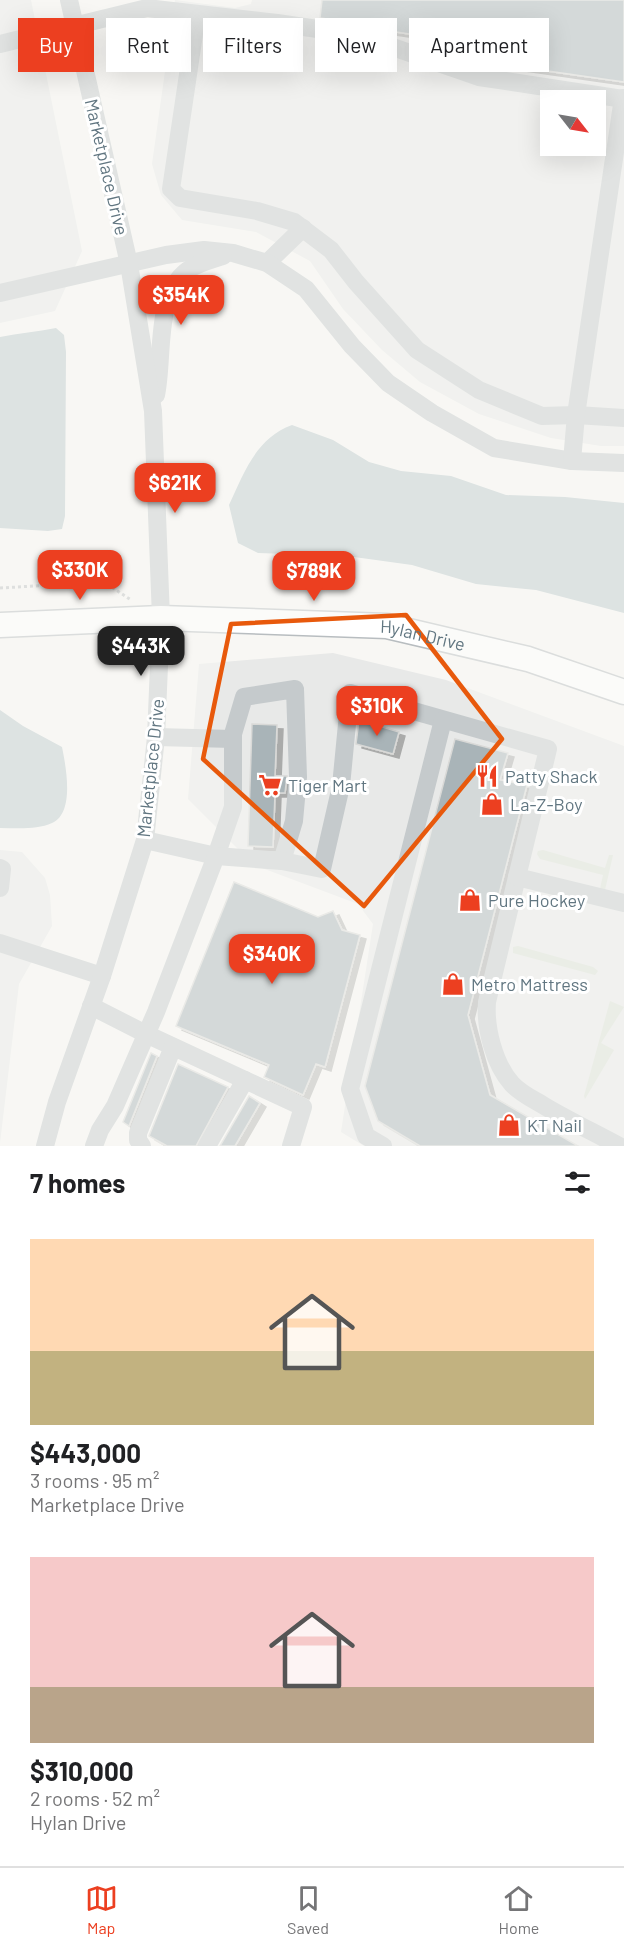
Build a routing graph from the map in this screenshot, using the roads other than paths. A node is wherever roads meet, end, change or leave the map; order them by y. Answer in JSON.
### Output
{"nodes":[{"id":1,"x":69,"y":0,"type":"edge"},
{"id":2,"x":197,"y":14,"type":"junction"},
{"id":3,"x":73,"y":18,"type":"edge"},
{"id":4,"x":94,"y":22,"type":"edge"},
{"id":5,"x":18,"y":40,"type":"edge"},
{"id":6,"x":0,"y":44,"type":"edge"},
{"id":7,"x":85,"y":72,"type":"edge"},
{"id":8,"x":623,"y":99,"type":"edge"},
{"id":9,"x":303,"y":228,"type":"junction"},
{"id":10,"x":233,"y":253,"type":"junction"},
{"id":11,"x":267,"y":263,"type":"junction"},
{"id":12,"x":129,"y":264,"type":"junction"},
{"id":13,"x":0,"y":293,"type":"edge"},
{"id":14,"x":153,"y":411,"type":"junction"},
{"id":15,"x":576,"y":415,"type":"junction"},
{"id":16,"x":624,"y":418,"type":"edge"},
{"id":17,"x":572,"y":461,"type":"junction"},
{"id":18,"x":624,"y":463,"type":"edge"},
{"id":19,"x":161,"y":618,"type":"junction"},
{"id":20,"x":0,"y":625,"type":"edge"},
{"id":21,"x":624,"y":692,"type":"edge"},
{"id":22,"x":443,"y":720,"type":"junction"},
{"id":23,"x":156,"y":736,"type":"junction"},
{"id":24,"x":233,"y":739,"type":"junction"},
{"id":25,"x":144,"y":840,"type":"junction"},
{"id":26,"x":216,"y":856,"type":"junction"},
{"id":27,"x":282,"y":861,"type":"junction"},
{"id":28,"x":0,"y":868,"type":"edge"},
{"id":29,"x":517,"y":877,"type":"junction"},
{"id":30,"x":0,"y":888,"type":"edge"},
{"id":31,"x":624,"y":903,"type":"edge"},
{"id":32,"x":0,"y":943,"type":"edge"},
{"id":33,"x":102,"y":976,"type":"junction"},
{"id":34,"x":91,"y":1006,"type":"junction"},
{"id":35,"x":146,"y":1034,"type":"junction"},
{"id":36,"x":173,"y":1047,"type":"junction"},
{"id":37,"x":245,"y":1080,"type":"junction"},
{"id":38,"x":45,"y":1146,"type":"edge"},
{"id":39,"x":94,"y":1146,"type":"edge"},
{"id":40,"x":142,"y":1146,"type":"edge"},
{"id":41,"x":207,"y":1146,"type":"edge"},
{"id":42,"x":291,"y":1146,"type":"edge"},
{"id":43,"x":383,"y":1146,"type":"edge"},
{"id":44,"x":619,"y":1146,"type":"edge"}],
"edges":[{"from":1,"to":3,"type":"street","name":"Marketplace Drive"},
{"from":2,"to":4,"type":"street"},
{"from":2,"to":8,"type":"street"},
{"from":2,"to":9,"type":"street"},
{"from":5,"to":6,"type":"street"},
{"from":7,"to":12,"type":"street","name":"Marketplace Drive"},
{"from":8,"to":15,"type":"street"},
{"from":9,"to":11,"type":"street"},
{"from":9,"to":15,"type":"street"},
{"from":10,"to":11,"type":"street"},
{"from":10,"to":12,"type":"street"},
{"from":10,"to":14,"type":"street","name":"Marketplace Drive"},
{"from":11,"to":17,"type":"street"},
{"from":12,"to":13,"type":"street"},
{"from":12,"to":14,"type":"street","name":"Marketplace Drive"},
{"from":14,"to":19,"type":"street","name":"Marketplace Drive"},
{"from":15,"to":16,"type":"street"},
{"from":15,"to":17,"type":"street"},
{"from":17,"to":18,"type":"street"},
{"from":19,"to":20,"type":"main road","name":"Hylan Drive"},
{"from":19,"to":21,"type":"main road","name":"Hylan Drive"},
{"from":19,"to":23,"type":"street","name":"Marketplace Drive"},
{"from":22,"to":27,"type":"street"},
{"from":22,"to":29,"type":"street"},
{"from":22,"to":43,"type":"street"},
{"from":23,"to":24,"type":"street"},
{"from":23,"to":25,"type":"street","name":"Marketplace Drive"},
{"from":24,"to":26,"type":"street"},
{"from":24,"to":27,"type":"street"},
{"from":25,"to":26,"type":"street"},
{"from":25,"to":33,"type":"street","name":"Marketplace Drive"},
{"from":26,"to":27,"type":"street"},
{"from":26,"to":35,"type":"street"},
{"from":28,"to":30,"type":"street"},
{"from":29,"to":31,"type":"street"},
{"from":29,"to":44,"type":"street"},
{"from":32,"to":33,"type":"street"},
{"from":33,"to":34,"type":"street","name":"Marketplace Drive"},
{"from":34,"to":35,"type":"street"},
{"from":34,"to":38,"type":"street","name":"Marketplace Drive"},
{"from":35,"to":36,"type":"street"},
{"from":35,"to":39,"type":"street"},
{"from":36,"to":37,"type":"street"},
{"from":36,"to":40,"type":"street"},
{"from":37,"to":41,"type":"street"},
{"from":37,"to":42,"type":"street"}]}
